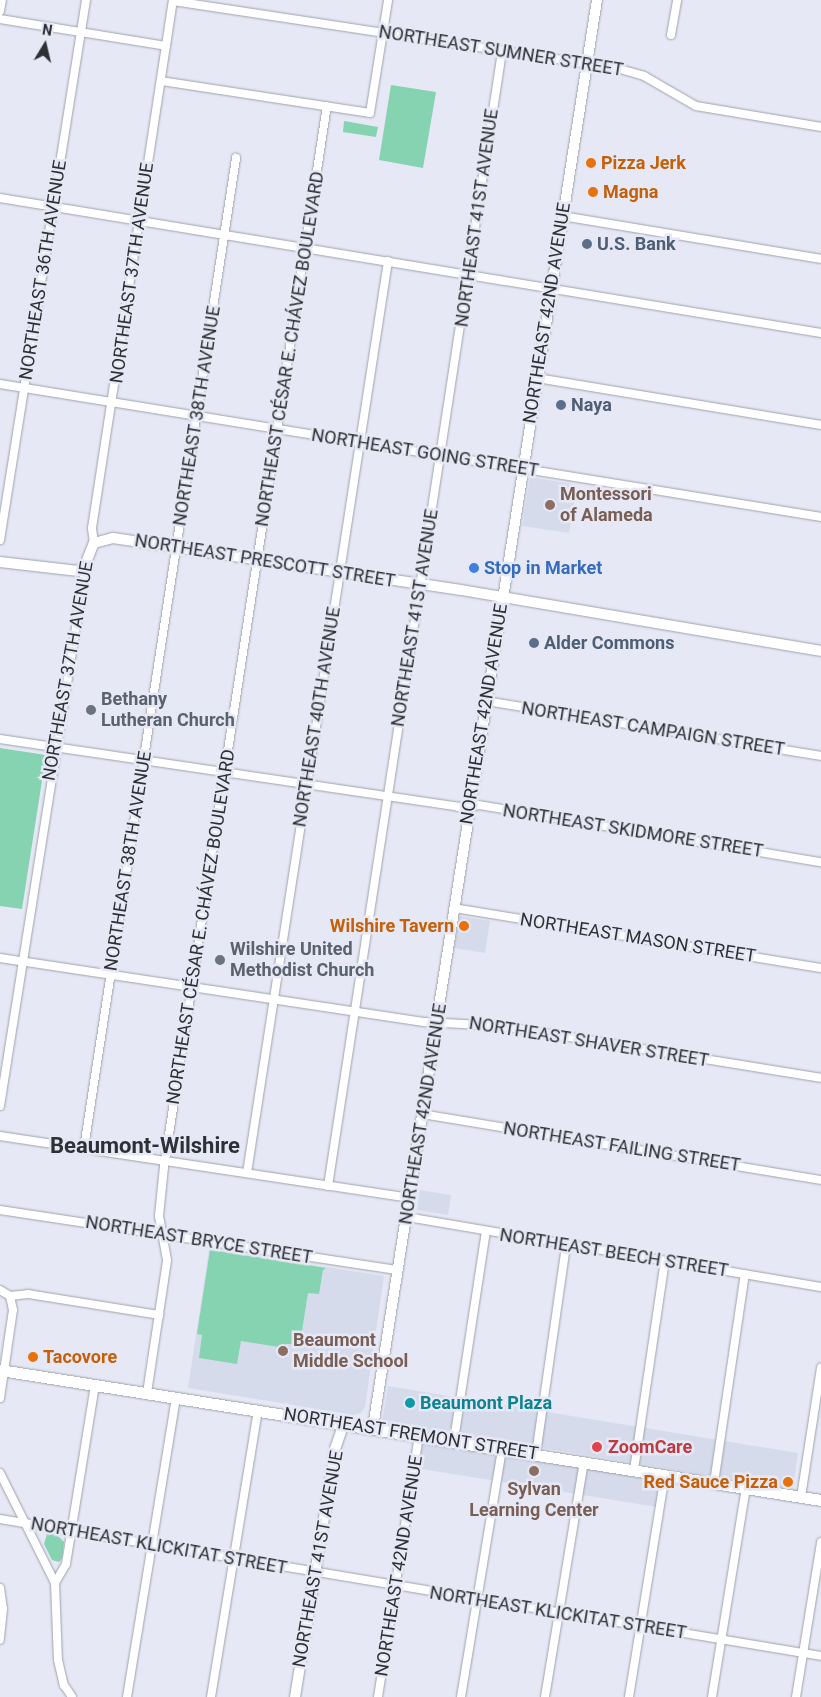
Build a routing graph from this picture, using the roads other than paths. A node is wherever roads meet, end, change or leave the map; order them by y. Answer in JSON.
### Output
{"nodes":[{"id":1,"x":2,"y":0,"type":"edge"},
{"id":2,"x":86,"y":0,"type":"edge"},
{"id":3,"x":388,"y":0,"type":"edge"},
{"id":4,"x":597,"y":0,"type":"edge"},
{"id":5,"x":677,"y":0,"type":"edge"},
{"id":6,"x":173,"y":1,"type":"edge"},
{"id":7,"x":0,"y":11,"type":"edge"},
{"id":8,"x":0,"y":19,"type":"edge"},
{"id":9,"x":81,"y":32,"type":"junction"},
{"id":10,"x":383,"y":33,"type":"junction"},
{"id":11,"x":671,"y":35,"type":"dead end"},
{"id":12,"x":166,"y":46,"type":"junction"},
{"id":13,"x":502,"y":51,"type":"junction"},
{"id":14,"x":586,"y":63,"type":"junction"},
{"id":15,"x":161,"y":81,"type":"junction"},
{"id":16,"x":327,"y":106,"type":"junction"},
{"id":17,"x":821,"y":127,"type":"edge"},
{"id":18,"x":236,"y":158,"type":"dead end"},
{"id":19,"x":0,"y":198,"type":"edge"},
{"id":20,"x":53,"y":206,"type":"junction"},
{"id":21,"x":562,"y":216,"type":"junction"},
{"id":22,"x":140,"y":221,"type":"junction"},
{"id":23,"x":225,"y":236,"type":"junction"},
{"id":24,"x":306,"y":248,"type":"junction"},
{"id":25,"x":821,"y":259,"type":"edge"},
{"id":26,"x":388,"y":262,"type":"junction"},
{"id":27,"x":469,"y":275,"type":"junction"},
{"id":28,"x":551,"y":288,"type":"junction"},
{"id":29,"x":821,"y":333,"type":"edge"},
{"id":30,"x":537,"y":378,"type":"junction"},
{"id":31,"x":0,"y":384,"type":"edge"},
{"id":32,"x":24,"y":388,"type":"junction"},
{"id":33,"x":112,"y":402,"type":"junction"},
{"id":34,"x":197,"y":416,"type":"junction"},
{"id":35,"x":821,"y":425,"type":"edge"},
{"id":36,"x":278,"y":429,"type":"junction"},
{"id":37,"x":360,"y":442,"type":"junction"},
{"id":38,"x":441,"y":456,"type":"junction"},
{"id":39,"x":522,"y":469,"type":"junction"},
{"id":40,"x":821,"y":518,"type":"edge"},
{"id":41,"x":0,"y":540,"type":"edge"},
{"id":42,"x":94,"y":543,"type":"junction"},
{"id":43,"x":176,"y":548,"type":"junction"},
{"id":44,"x":258,"y":560,"type":"junction"},
{"id":45,"x":0,"y":562,"type":"edge"},
{"id":46,"x":83,"y":568,"type":"junction"},
{"id":47,"x":339,"y":572,"type":"junction"},
{"id":48,"x":420,"y":584,"type":"junction"},
{"id":49,"x":502,"y":598,"type":"junction"},
{"id":50,"x":821,"y":650,"type":"edge"},
{"id":51,"x":486,"y":701,"type":"junction"},
{"id":52,"x":0,"y":739,"type":"edge"},
{"id":53,"x":55,"y":747,"type":"junction"},
{"id":54,"x":821,"y":756,"type":"edge"},
{"id":55,"x":143,"y":760,"type":"junction"},
{"id":56,"x":225,"y":772,"type":"junction"},
{"id":57,"x":306,"y":784,"type":"junction"},
{"id":58,"x":388,"y":797,"type":"junction"},
{"id":59,"x":470,"y":806,"type":"junction"},
{"id":60,"x":821,"y":862,"type":"edge"},
{"id":61,"x":454,"y":908,"type":"junction"},
{"id":62,"x":0,"y":958,"type":"edge"},
{"id":63,"x":23,"y":962,"type":"junction"},
{"id":64,"x":821,"y":968,"type":"edge"},
{"id":65,"x":110,"y":975,"type":"junction"},
{"id":66,"x":192,"y":987,"type":"junction"},
{"id":67,"x":273,"y":1000,"type":"junction"},
{"id":68,"x":355,"y":1012,"type":"junction"},
{"id":69,"x":437,"y":1022,"type":"junction"},
{"id":70,"x":821,"y":1078,"type":"edge"},
{"id":71,"x":0,"y":1106,"type":"edge"},
{"id":72,"x":422,"y":1114,"type":"junction"},
{"id":73,"x":0,"y":1136,"type":"edge"},
{"id":74,"x":84,"y":1148,"type":"junction"},
{"id":75,"x":165,"y":1161,"type":"junction"},
{"id":76,"x":246,"y":1173,"type":"junction"},
{"id":77,"x":821,"y":1180,"type":"edge"},
{"id":78,"x":328,"y":1186,"type":"junction"},
{"id":79,"x":410,"y":1198,"type":"junction"},
{"id":80,"x":0,"y":1210,"type":"edge"},
{"id":81,"x":407,"y":1217,"type":"junction"},
{"id":82,"x":486,"y":1232,"type":"junction"},
{"id":83,"x":163,"y":1235,"type":"junction"},
{"id":84,"x":566,"y":1245,"type":"junction"},
{"id":85,"x":665,"y":1261,"type":"junction"},
{"id":86,"x":399,"y":1270,"type":"junction"},
{"id":87,"x":745,"y":1274,"type":"junction"},
{"id":88,"x":821,"y":1287,"type":"edge"},
{"id":89,"x":0,"y":1290,"type":"edge"},
{"id":90,"x":10,"y":1296,"type":"junction"},
{"id":91,"x":159,"y":1315,"type":"junction"},
{"id":92,"x":821,"y":1368,"type":"edge"},
{"id":93,"x":2,"y":1371,"type":"edge"},
{"id":94,"x":95,"y":1385,"type":"junction"},
{"id":95,"x":147,"y":1393,"type":"junction"},
{"id":96,"x":176,"y":1397,"type":"junction"},
{"id":97,"x":0,"y":1398,"type":"edge"},
{"id":98,"x":258,"y":1410,"type":"junction"},
{"id":99,"x":344,"y":1423,"type":"junction"},
{"id":100,"x":373,"y":1427,"type":"junction"},
{"id":101,"x":419,"y":1434,"type":"junction"},
{"id":102,"x":454,"y":1440,"type":"junction"},
{"id":103,"x":502,"y":1448,"type":"junction"},
{"id":104,"x":536,"y":1454,"type":"junction"},
{"id":105,"x":584,"y":1461,"type":"junction"},
{"id":106,"x":634,"y":1470,"type":"junction"},
{"id":107,"x":0,"y":1473,"type":"edge"},
{"id":108,"x":665,"y":1475,"type":"junction"},
{"id":109,"x":714,"y":1483,"type":"junction"},
{"id":110,"x":746,"y":1488,"type":"junction"},
{"id":111,"x":801,"y":1497,"type":"junction"},
{"id":112,"x":821,"y":1500,"type":"edge"},
{"id":113,"x":0,"y":1520,"type":"edge"},
{"id":114,"x":28,"y":1525,"type":"junction"},
{"id":115,"x":71,"y":1533,"type":"junction"},
{"id":116,"x":821,"y":1542,"type":"edge"},
{"id":117,"x":152,"y":1546,"type":"junction"},
{"id":118,"x":233,"y":1560,"type":"junction"},
{"id":119,"x":315,"y":1573,"type":"junction"},
{"id":120,"x":55,"y":1583,"type":"junction"},
{"id":121,"x":396,"y":1586,"type":"junction"},
{"id":122,"x":0,"y":1588,"type":"edge"},
{"id":123,"x":477,"y":1600,"type":"junction"},
{"id":124,"x":559,"y":1613,"type":"junction"},
{"id":125,"x":640,"y":1626,"type":"junction"},
{"id":126,"x":0,"y":1640,"type":"edge"},
{"id":127,"x":722,"y":1640,"type":"junction"},
{"id":128,"x":803,"y":1653,"type":"junction"},
{"id":129,"x":821,"y":1656,"type":"edge"},
{"id":130,"x":72,"y":1697,"type":"edge"},
{"id":131,"x":128,"y":1697,"type":"edge"},
{"id":132,"x":211,"y":1697,"type":"edge"},
{"id":133,"x":295,"y":1697,"type":"edge"},
{"id":134,"x":378,"y":1697,"type":"edge"},
{"id":135,"x":461,"y":1697,"type":"edge"},
{"id":136,"x":545,"y":1697,"type":"edge"},
{"id":137,"x":629,"y":1697,"type":"edge"},
{"id":138,"x":712,"y":1697,"type":"edge"},
{"id":139,"x":796,"y":1697,"type":"edge"}],
"edges":[{"from":1,"to":7,"type":"street"},
{"from":2,"to":9,"type":"street","name":"NORTHEAST 36TH AVENUE"},
{"from":3,"to":10,"type":"street"},
{"from":4,"to":14,"type":"street","name":"NORTHEAST 42ND AVENUE"},
{"from":5,"to":11,"type":"street"},
{"from":6,"to":10,"type":"street","name":"NORTHEAST SUMNER STREET"},
{"from":6,"to":12,"type":"street","name":"NORTHEAST 37TH AVENUE"},
{"from":8,"to":9,"type":"street"},
{"from":9,"to":12,"type":"street"},
{"from":9,"to":20,"type":"street","name":"NORTHEAST 36TH AVENUE"},
{"from":10,"to":13,"type":"street","name":"NORTHEAST SUMNER STREET"},
{"from":10,"to":16,"type":"street"},
{"from":12,"to":15,"type":"street","name":"NORTHEAST 37TH AVENUE"},
{"from":13,"to":14,"type":"street","name":"NORTHEAST SUMNER STREET"},
{"from":13,"to":27,"type":"street","name":"NORTHEAST 41ST AVENUE"},
{"from":14,"to":17,"type":"street","name":"NORTHEAST SUMNER STREET"},
{"from":14,"to":21,"type":"street","name":"NORTHEAST 42ND AVENUE"},
{"from":15,"to":16,"type":"street"},
{"from":15,"to":22,"type":"street","name":"NORTHEAST 37TH AVENUE"},
{"from":16,"to":24,"type":"street","name":"NORTHEAST CÉSAR E. CHÁVEZ BOULEVARD"},
{"from":18,"to":23,"type":"street","name":"NORTHEAST 38TH AVENUE"},
{"from":19,"to":20,"type":"street"},
{"from":20,"to":22,"type":"street"},
{"from":20,"to":32,"type":"street","name":"NORTHEAST 36TH AVENUE"},
{"from":21,"to":25,"type":"street"},
{"from":21,"to":28,"type":"street","name":"NORTHEAST 42ND AVENUE"},
{"from":22,"to":23,"type":"street"},
{"from":22,"to":33,"type":"street","name":"NORTHEAST 37TH AVENUE"},
{"from":23,"to":24,"type":"street"},
{"from":23,"to":34,"type":"street","name":"NORTHEAST 38TH AVENUE"},
{"from":24,"to":26,"type":"street"},
{"from":24,"to":36,"type":"street","name":"NORTHEAST CÉSAR E. CHÁVEZ BOULEVARD"},
{"from":26,"to":27,"type":"street"},
{"from":26,"to":37,"type":"street","name":"NORTHEAST 40TH AVENUE"},
{"from":27,"to":28,"type":"street"},
{"from":27,"to":38,"type":"street","name":"NORTHEAST 41ST AVENUE"},
{"from":28,"to":29,"type":"street"},
{"from":28,"to":30,"type":"street","name":"NORTHEAST 42ND AVENUE"},
{"from":30,"to":35,"type":"street"},
{"from":30,"to":39,"type":"street","name":"NORTHEAST 42ND AVENUE"},
{"from":31,"to":32,"type":"street","name":"NORTHEAST GOING STREET"},
{"from":32,"to":33,"type":"street","name":"NORTHEAST GOING STREET"},
{"from":32,"to":41,"type":"street","name":"NORTHEAST 36TH AVENUE"},
{"from":33,"to":34,"type":"street","name":"NORTHEAST GOING STREET"},
{"from":33,"to":42,"type":"street","name":"NORTHEAST 37TH AVENUE"},
{"from":34,"to":36,"type":"street","name":"NORTHEAST GOING STREET"},
{"from":34,"to":43,"type":"street","name":"NORTHEAST 38TH AVENUE"},
{"from":36,"to":37,"type":"street","name":"NORTHEAST GOING STREET"},
{"from":36,"to":44,"type":"street","name":"NORTHEAST CÉSAR E. CHÁVEZ BOULEVARD"},
{"from":37,"to":38,"type":"street","name":"NORTHEAST GOING STREET"},
{"from":37,"to":47,"type":"street","name":"NORTHEAST 40TH AVENUE"},
{"from":38,"to":39,"type":"street","name":"NORTHEAST GOING STREET"},
{"from":38,"to":48,"type":"street","name":"NORTHEAST 41ST AVENUE"},
{"from":39,"to":40,"type":"street","name":"NORTHEAST GOING STREET"},
{"from":39,"to":49,"type":"street","name":"NORTHEAST 42ND AVENUE"},
{"from":42,"to":43,"type":"street","name":"NORTHEAST PRESCOTT STREET"},
{"from":42,"to":46,"type":"street","name":"NORTHEAST 37TH AVENUE"},
{"from":43,"to":44,"type":"street","name":"NORTHEAST PRESCOTT STREET"},
{"from":43,"to":55,"type":"street","name":"NORTHEAST 38TH AVENUE"},
{"from":44,"to":47,"type":"street","name":"NORTHEAST PRESCOTT STREET"},
{"from":44,"to":56,"type":"street","name":"NORTHEAST CÉSAR E. CHÁVEZ BOULEVARD"},
{"from":45,"to":46,"type":"street"},
{"from":46,"to":53,"type":"street","name":"NORTHEAST 37TH AVENUE"},
{"from":47,"to":48,"type":"street","name":"NORTHEAST PRESCOTT STREET"},
{"from":47,"to":57,"type":"street","name":"NORTHEAST 40TH AVENUE"},
{"from":48,"to":49,"type":"street","name":"NORTHEAST PRESCOTT STREET"},
{"from":48,"to":58,"type":"street","name":"NORTHEAST 41ST AVENUE"},
{"from":49,"to":50,"type":"street","name":"NORTHEAST PRESCOTT STREET"},
{"from":49,"to":51,"type":"street","name":"NORTHEAST 42ND AVENUE"},
{"from":51,"to":54,"type":"street","name":"NORTHEAST CAMPAIGN STREET"},
{"from":51,"to":59,"type":"street","name":"NORTHEAST 42ND AVENUE"},
{"from":52,"to":53,"type":"street","name":"NORTHEAST SKIDMORE STREET"},
{"from":53,"to":55,"type":"street","name":"NORTHEAST SKIDMORE STREET"},
{"from":53,"to":63,"type":"street","name":"NORTHEAST 37TH AVENUE"},
{"from":55,"to":56,"type":"street","name":"NORTHEAST SKIDMORE STREET"},
{"from":55,"to":65,"type":"street","name":"NORTHEAST 38TH AVENUE"},
{"from":56,"to":57,"type":"street","name":"NORTHEAST SKIDMORE STREET"},
{"from":56,"to":66,"type":"street","name":"NORTHEAST CÉSAR E. CHÁVEZ BOULEVARD"},
{"from":57,"to":58,"type":"street","name":"NORTHEAST SKIDMORE STREET"},
{"from":57,"to":67,"type":"street","name":"NORTHEAST 40TH AVENUE"},
{"from":58,"to":59,"type":"street","name":"NORTHEAST SKIDMORE STREET"},
{"from":58,"to":68,"type":"street","name":"NORTHEAST 41ST AVENUE"},
{"from":59,"to":60,"type":"street","name":"NORTHEAST SKIDMORE STREET"},
{"from":59,"to":61,"type":"street","name":"NORTHEAST 42ND AVENUE"},
{"from":61,"to":64,"type":"street","name":"NORTHEAST MASON STREET"},
{"from":61,"to":69,"type":"street","name":"NORTHEAST 42ND AVENUE"},
{"from":62,"to":63,"type":"street","name":"NORTHEAST SHAVER STREET"},
{"from":63,"to":65,"type":"street","name":"NORTHEAST SHAVER STREET"},
{"from":63,"to":71,"type":"street","name":"NORTHEAST 37TH AVENUE"},
{"from":65,"to":66,"type":"street","name":"NORTHEAST SHAVER STREET"},
{"from":65,"to":74,"type":"street","name":"NORTHEAST 38TH AVENUE"},
{"from":66,"to":67,"type":"street","name":"NORTHEAST SHAVER STREET"},
{"from":66,"to":75,"type":"street","name":"NORTHEAST CÉSAR E. CHÁVEZ BOULEVARD"},
{"from":67,"to":68,"type":"street","name":"NORTHEAST SHAVER STREET"},
{"from":67,"to":76,"type":"street","name":"NORTHEAST 40TH AVENUE"},
{"from":68,"to":69,"type":"street","name":"NORTHEAST SHAVER STREET"},
{"from":68,"to":78,"type":"street","name":"NORTHEAST 41ST AVENUE"},
{"from":69,"to":70,"type":"street","name":"NORTHEAST SHAVER STREET"},
{"from":69,"to":72,"type":"street","name":"NORTHEAST 42ND AVENUE"},
{"from":72,"to":77,"type":"street","name":"NORTHEAST FAILING STREET"},
{"from":72,"to":79,"type":"street","name":"NORTHEAST 42ND AVENUE"},
{"from":73,"to":74,"type":"street"},
{"from":74,"to":75,"type":"street"},
{"from":75,"to":76,"type":"street"},
{"from":75,"to":83,"type":"street","name":"NORTHEAST CÉSAR E. CHÁVEZ BOULEVARD"},
{"from":76,"to":78,"type":"street"},
{"from":78,"to":79,"type":"street"},
{"from":79,"to":81,"type":"street","name":"NORTHEAST 42ND AVENUE"},
{"from":80,"to":83,"type":"street","name":"NORTHEAST BRYCE STREET"},
{"from":81,"to":82,"type":"street","name":"NORTHEAST BEECH STREET"},
{"from":81,"to":86,"type":"street","name":"NORTHEAST 42ND AVENUE"},
{"from":82,"to":84,"type":"street","name":"NORTHEAST BEECH STREET"},
{"from":82,"to":102,"type":"street"},
{"from":83,"to":86,"type":"street","name":"NORTHEAST BRYCE STREET"},
{"from":83,"to":91,"type":"street","name":"NORTHEAST CÉSAR E. CHÁVEZ BOULEVARD"},
{"from":84,"to":85,"type":"street","name":"NORTHEAST BEECH STREET"},
{"from":84,"to":104,"type":"street"},
{"from":85,"to":87,"type":"street","name":"NORTHEAST BEECH STREET"},
{"from":85,"to":106,"type":"street"},
{"from":86,"to":100,"type":"street","name":"NORTHEAST 42ND AVENUE"},
{"from":87,"to":88,"type":"street","name":"NORTHEAST BEECH STREET"},
{"from":87,"to":109,"type":"street"},
{"from":89,"to":90,"type":"street"},
{"from":90,"to":91,"type":"street"},
{"from":90,"to":93,"type":"street"},
{"from":91,"to":95,"type":"street","name":"NORTHEAST CÉSAR E. CHÁVEZ BOULEVARD"},
{"from":92,"to":111,"type":"street"},
{"from":93,"to":94,"type":"main road","name":"NORTHEAST FREMONT STREET"},
{"from":93,"to":97,"type":"street"},
{"from":94,"to":95,"type":"main road","name":"NORTHEAST FREMONT STREET"},
{"from":94,"to":115,"type":"street"},
{"from":95,"to":96,"type":"main road","name":"NORTHEAST FREMONT STREET"},
{"from":96,"to":98,"type":"main road","name":"NORTHEAST FREMONT STREET"},
{"from":96,"to":117,"type":"street"},
{"from":98,"to":99,"type":"main road","name":"NORTHEAST FREMONT STREET"},
{"from":98,"to":118,"type":"street"},
{"from":99,"to":100,"type":"main road","name":"NORTHEAST FREMONT STREET"},
{"from":99,"to":119,"type":"street","name":"NORTHEAST 41ST AVENUE"},
{"from":100,"to":101,"type":"main road","name":"NORTHEAST FREMONT STREET"},
{"from":101,"to":102,"type":"main road","name":"NORTHEAST FREMONT STREET"},
{"from":101,"to":121,"type":"street","name":"NORTHEAST 42ND AVENUE"},
{"from":102,"to":103,"type":"main road","name":"NORTHEAST FREMONT STREET"},
{"from":103,"to":104,"type":"main road","name":"NORTHEAST FREMONT STREET"},
{"from":103,"to":123,"type":"street"},
{"from":104,"to":105,"type":"main road","name":"NORTHEAST FREMONT STREET"},
{"from":105,"to":106,"type":"main road","name":"NORTHEAST FREMONT STREET"},
{"from":105,"to":124,"type":"street"},
{"from":106,"to":108,"type":"main road","name":"NORTHEAST FREMONT STREET"},
{"from":107,"to":114,"type":"street"},
{"from":108,"to":109,"type":"main road","name":"NORTHEAST FREMONT STREET"},
{"from":108,"to":125,"type":"street"},
{"from":109,"to":110,"type":"main road","name":"NORTHEAST FREMONT STREET"},
{"from":110,"to":111,"type":"main road","name":"NORTHEAST FREMONT STREET"},
{"from":110,"to":127,"type":"street"},
{"from":111,"to":112,"type":"main road","name":"NORTHEAST FREMONT STREET"},
{"from":113,"to":114,"type":"street","name":"NORTHEAST KLICKITAT STREET"},
{"from":114,"to":115,"type":"street","name":"NORTHEAST KLICKITAT STREET"},
{"from":114,"to":120,"type":"street"},
{"from":115,"to":117,"type":"street","name":"NORTHEAST KLICKITAT STREET"},
{"from":115,"to":120,"type":"street"},
{"from":116,"to":128,"type":"street"},
{"from":117,"to":118,"type":"street","name":"NORTHEAST KLICKITAT STREET"},
{"from":117,"to":131,"type":"street"},
{"from":118,"to":119,"type":"street","name":"NORTHEAST KLICKITAT STREET"},
{"from":118,"to":132,"type":"street"},
{"from":119,"to":121,"type":"street","name":"NORTHEAST KLICKITAT STREET"},
{"from":119,"to":133,"type":"street","name":"NORTHEAST 41ST AVENUE"},
{"from":120,"to":130,"type":"street"},
{"from":121,"to":123,"type":"street","name":"NORTHEAST KLICKITAT STREET"},
{"from":121,"to":134,"type":"street","name":"NORTHEAST 42ND AVENUE"},
{"from":122,"to":126,"type":"street"},
{"from":123,"to":124,"type":"street","name":"NORTHEAST KLICKITAT STREET"},
{"from":123,"to":135,"type":"street"},
{"from":124,"to":125,"type":"street","name":"NORTHEAST KLICKITAT STREET"},
{"from":124,"to":136,"type":"street"},
{"from":125,"to":127,"type":"street","name":"NORTHEAST KLICKITAT STREET"},
{"from":125,"to":137,"type":"street"},
{"from":127,"to":128,"type":"street","name":"NORTHEAST KLICKITAT STREET"},
{"from":127,"to":138,"type":"street"},
{"from":128,"to":129,"type":"street","name":"NORTHEAST KLICKITAT STREET"},
{"from":128,"to":139,"type":"street"}]}
